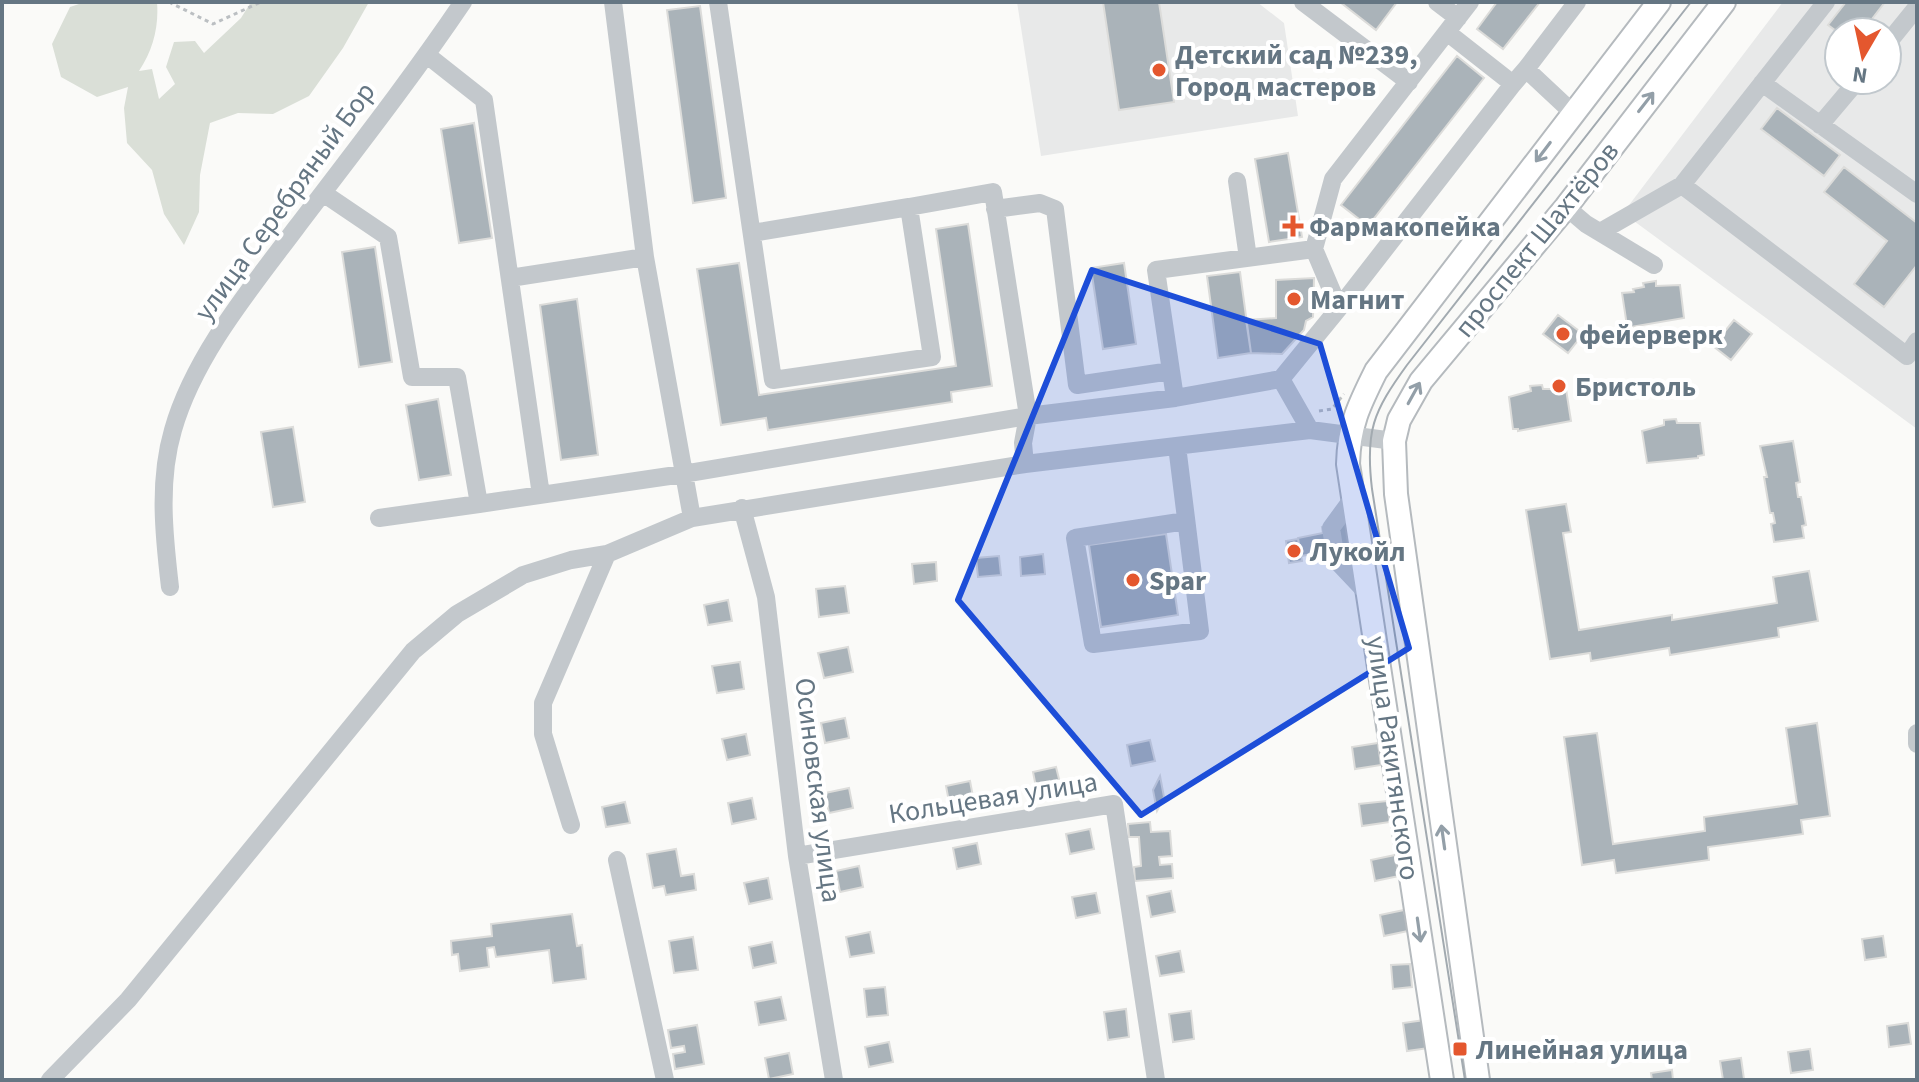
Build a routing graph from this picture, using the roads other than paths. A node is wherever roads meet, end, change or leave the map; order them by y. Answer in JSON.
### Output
{"nodes":[{"id":1,"x":463,"y":2,"type":"edge"},
{"id":2,"x":613,"y":2,"type":"edge"},
{"id":3,"x":718,"y":2,"type":"edge"},
{"id":4,"x":1303,"y":2,"type":"edge"},
{"id":5,"x":1437,"y":2,"type":"edge"},
{"id":6,"x":1470,"y":2,"type":"edge"},
{"id":7,"x":1577,"y":2,"type":"edge"},
{"id":8,"x":1659,"y":2,"type":"edge"},
{"id":9,"x":1724,"y":2,"type":"edge"},
{"id":10,"x":1826,"y":2,"type":"edge"},
{"id":11,"x":1453,"y":26,"type":"junction"},
{"id":12,"x":427,"y":55,"type":"junction"},
{"id":13,"x":1526,"y":69,"type":"junction"},
{"id":14,"x":1409,"y":82,"type":"junction"},
{"id":15,"x":1762,"y":83,"type":"junction"},
{"id":16,"x":1513,"y":84,"type":"junction"},
{"id":17,"x":1844,"y":96,"type":"edge"},
{"id":18,"x":1573,"y":113,"type":"junction"},
{"id":19,"x":1820,"y":125,"type":"junction"},
{"id":20,"x":1237,"y":181,"type":"dead end"},
{"id":21,"x":1682,"y":185,"type":"junction"},
{"id":22,"x":323,"y":193,"type":"junction"},
{"id":23,"x":1917,"y":194,"type":"edge"},
{"id":24,"x":909,"y":207,"type":"junction"},
{"id":25,"x":1566,"y":207,"type":"junction"},
{"id":26,"x":995,"y":209,"type":"junction"},
{"id":27,"x":1600,"y":232,"type":"junction"},
{"id":28,"x":752,"y":233,"type":"junction"},
{"id":29,"x":1314,"y":249,"type":"junction"},
{"id":30,"x":645,"y":257,"type":"junction"},
{"id":31,"x":1248,"y":258,"type":"junction"},
{"id":32,"x":1654,"y":265,"type":"dead end"},
{"id":33,"x":510,"y":278,"type":"junction"},
{"id":34,"x":1339,"y":308,"type":"junction"},
{"id":35,"x":1917,"y":341,"type":"edge"},
{"id":36,"x":1171,"y":371,"type":"junction"},
{"id":37,"x":1281,"y":379,"type":"junction"},
{"id":38,"x":1175,"y":398,"type":"junction"},
{"id":39,"x":1028,"y":416,"type":"junction"},
{"id":40,"x":1310,"y":430,"type":"junction"},
{"id":41,"x":1349,"y":437,"type":"junction"},
{"id":42,"x":1394,"y":441,"type":"junction"},
{"id":43,"x":1177,"y":446,"type":"junction"},
{"id":44,"x":1025,"y":464,"type":"junction"},
{"id":45,"x":683,"y":474,"type":"junction"},
{"id":46,"x":1396,"y":494,"type":"joint"},
{"id":47,"x":541,"y":495,"type":"junction"},
{"id":48,"x":479,"y":504,"type":"junction"},
{"id":49,"x":742,"y":508,"type":"junction"},
{"id":50,"x":379,"y":518,"type":"dead end"},
{"id":51,"x":692,"y":518,"type":"junction"},
{"id":52,"x":1186,"y":521,"type":"junction"},
{"id":53,"x":607,"y":554,"type":"junction"},
{"id":54,"x":170,"y":587,"type":"dead end"},
{"id":55,"x":1917,"y":733,"type":"edge"},
{"id":56,"x":1917,"y":744,"type":"edge"},
{"id":57,"x":571,"y":825,"type":"dead end"},
{"id":58,"x":797,"y":856,"type":"junction"},
{"id":59,"x":617,"y":860,"type":"dead end"},
{"id":60,"x":50,"y":1080,"type":"edge"},
{"id":61,"x":665,"y":1080,"type":"edge"},
{"id":62,"x":834,"y":1080,"type":"edge"},
{"id":63,"x":1156,"y":1080,"type":"edge"},
{"id":64,"x":1442,"y":1080,"type":"edge"},
{"id":65,"x":1478,"y":1080,"type":"edge"}],
"edges":[{"from":1,"to":12,"type":"street","name":"улица Серебряный Бор"},
{"from":2,"to":30,"type":"street"},
{"from":3,"to":28,"type":"street"},
{"from":4,"to":14,"type":"street"},
{"from":5,"to":11,"type":"street"},
{"from":6,"to":11,"type":"street"},
{"from":7,"to":13,"type":"street"},
{"from":8,"to":18,"type":"main road","name":"проспект Шахтёров"},
{"from":25,"to":9,"type":"main road","name":"проспект Шахтёров","one_way":true},
{"from":10,"to":15,"type":"street"},
{"from":11,"to":14,"type":"street"},
{"from":11,"to":16,"type":"street"},
{"from":12,"to":22,"type":"street","name":"улица Серебряный Бор"},
{"from":12,"to":33,"type":"street"},
{"from":13,"to":16,"type":"street"},
{"from":13,"to":18,"type":"street"},
{"from":14,"to":29,"type":"street"},
{"from":15,"to":19,"type":"street"},
{"from":15,"to":21,"type":"street"},
{"from":16,"to":34,"type":"street"},
{"from":17,"to":19,"type":"street"},
{"from":18,"to":41,"type":"main road","name":"проспект Шахтёров","one_way":true},
{"from":19,"to":23,"type":"street"},
{"from":20,"to":31,"type":"street"},
{"from":21,"to":27,"type":"street"},
{"from":21,"to":35,"type":"street"},
{"from":22,"to":48,"type":"street"},
{"from":22,"to":54,"type":"street","name":"улица Серебряный Бор"},
{"from":24,"to":26,"type":"street"},
{"from":24,"to":28,"type":"street"},
{"from":24,"to":28,"type":"street"},
{"from":25,"to":27,"type":"street"},
{"from":42,"to":25,"type":"main road","name":"проспект Шахтёров","one_way":true},
{"from":26,"to":36,"type":"street"},
{"from":26,"to":39,"type":"street"},
{"from":27,"to":32,"type":"street"},
{"from":29,"to":31,"type":"street"},
{"from":29,"to":34,"type":"street"},
{"from":30,"to":33,"type":"street"},
{"from":30,"to":45,"type":"street"},
{"from":31,"to":36,"type":"street"},
{"from":33,"to":47,"type":"street"},
{"from":34,"to":37,"type":"street"},
{"from":36,"to":38,"type":"street"},
{"from":37,"to":38,"type":"street"},
{"from":37,"to":40,"type":"street"},
{"from":38,"to":39,"type":"street"},
{"from":39,"to":44,"type":"street"},
{"from":39,"to":45,"type":"street"},
{"from":40,"to":41,"type":"street"},
{"from":40,"to":43,"type":"street"},
{"from":41,"to":42,"type":"street"},
{"from":41,"to":64,"type":"main road","name":"улица Ракитянского","one_way":true},
{"from":42,"to":46,"type":"main road","name":"проспект Шахтёров"},
{"from":43,"to":44,"type":"street"},
{"from":43,"to":52,"type":"street"},
{"from":44,"to":49,"type":"street"},
{"from":45,"to":47,"type":"street"},
{"from":45,"to":51,"type":"street"},
{"from":65,"to":46,"type":"main road","name":"улица Ракитянского","one_way":true},
{"from":47,"to":48,"type":"street"},
{"from":48,"to":50,"type":"street"},
{"from":49,"to":51,"type":"street"},
{"from":49,"to":58,"type":"street","name":"Осиновская улица"},
{"from":51,"to":53,"type":"street"},
{"from":52,"to":52,"type":"street"},
{"from":53,"to":57,"type":"street"},
{"from":53,"to":60,"type":"street"},
{"from":55,"to":56,"type":"street"},
{"from":58,"to":62,"type":"street","name":"Осиновская улица"},
{"from":58,"to":63,"type":"street","name":"Кольцевая улица"},
{"from":59,"to":61,"type":"street"}]}
